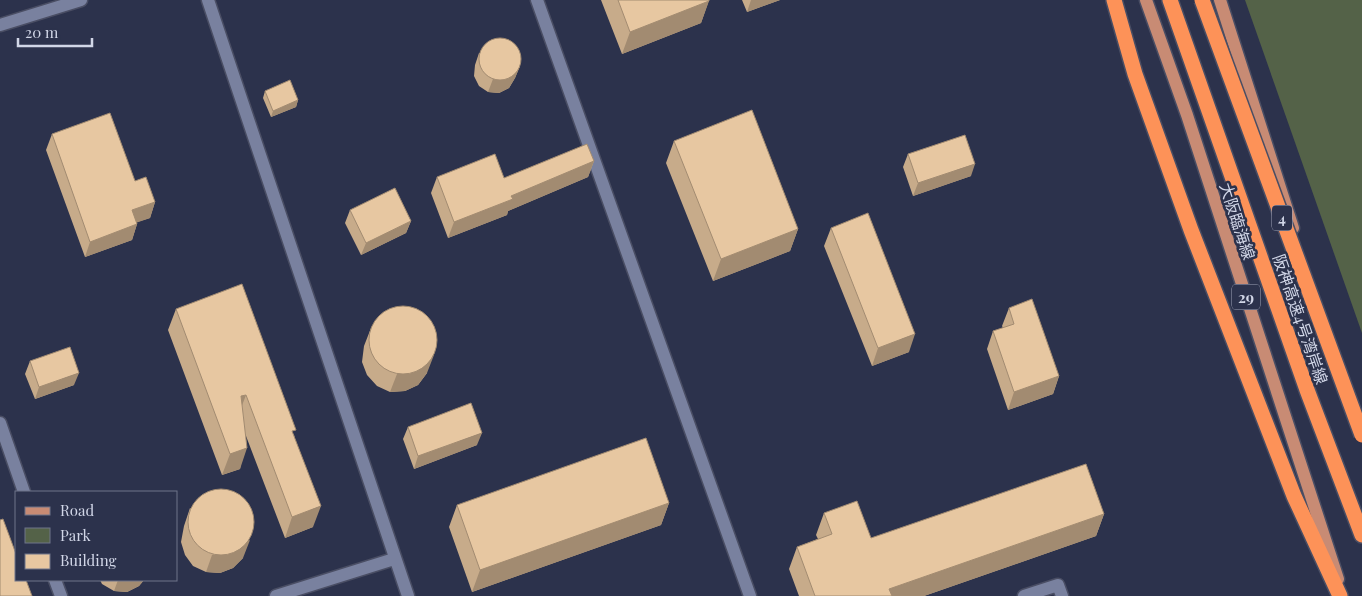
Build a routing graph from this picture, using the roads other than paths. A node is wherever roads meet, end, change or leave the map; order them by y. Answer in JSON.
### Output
{"nodes":[{"id":1,"x":81,"y":0,"type":"edge"},
{"id":2,"x":208,"y":0,"type":"edge"},
{"id":3,"x":537,"y":0,"type":"edge"},
{"id":4,"x":1114,"y":0,"type":"edge"},
{"id":5,"x":1146,"y":0,"type":"edge"},
{"id":6,"x":1170,"y":0,"type":"edge"},
{"id":7,"x":1202,"y":0,"type":"edge"},
{"id":8,"x":1220,"y":0,"type":"edge"},
{"id":9,"x":0,"y":25,"type":"edge"},
{"id":10,"x":0,"y":423,"type":"edge"},
{"id":11,"x":1362,"y":435,"type":"edge"},
{"id":12,"x":1362,"y":441,"type":"edge"},
{"id":13,"x":24,"y":491,"type":"edge"},
{"id":14,"x":1362,"y":535,"type":"edge"},
{"id":15,"x":394,"y":559,"type":"junction"},
{"id":16,"x":55,"y":581,"type":"edge"},
{"id":17,"x":61,"y":596,"type":"edge"},
{"id":18,"x":276,"y":596,"type":"edge"},
{"id":19,"x":408,"y":596,"type":"edge"},
{"id":20,"x":750,"y":596,"type":"edge"},
{"id":21,"x":1024,"y":596,"type":"edge"},
{"id":22,"x":1062,"y":596,"type":"edge"},
{"id":23,"x":1340,"y":596,"type":"edge"},
{"id":24,"x":1344,"y":596,"type":"edge"}],
"edges":[{"from":1,"to":9,"type":"lane"},
{"from":2,"to":15,"type":"lane"},
{"from":3,"to":20,"type":"lane"},
{"from":4,"to":23,"type":"highway"},
{"from":5,"to":24,"type":"main road","name":"大阪臨海線","number":"29"},
{"from":6,"to":14,"type":"highway","name":"阪神高速4号湾岸線","number":"4"},
{"from":7,"to":11,"type":"highway","name":"阪神高速4号湾岸線","number":"4","bridge":true},
{"from":8,"to":12,"type":"main road"},
{"from":10,"to":13,"type":"lane"},
{"from":15,"to":18,"type":"lane"},
{"from":15,"to":19,"type":"lane"},
{"from":16,"to":17,"type":"lane"},
{"from":21,"to":22,"type":"lane"}]}
